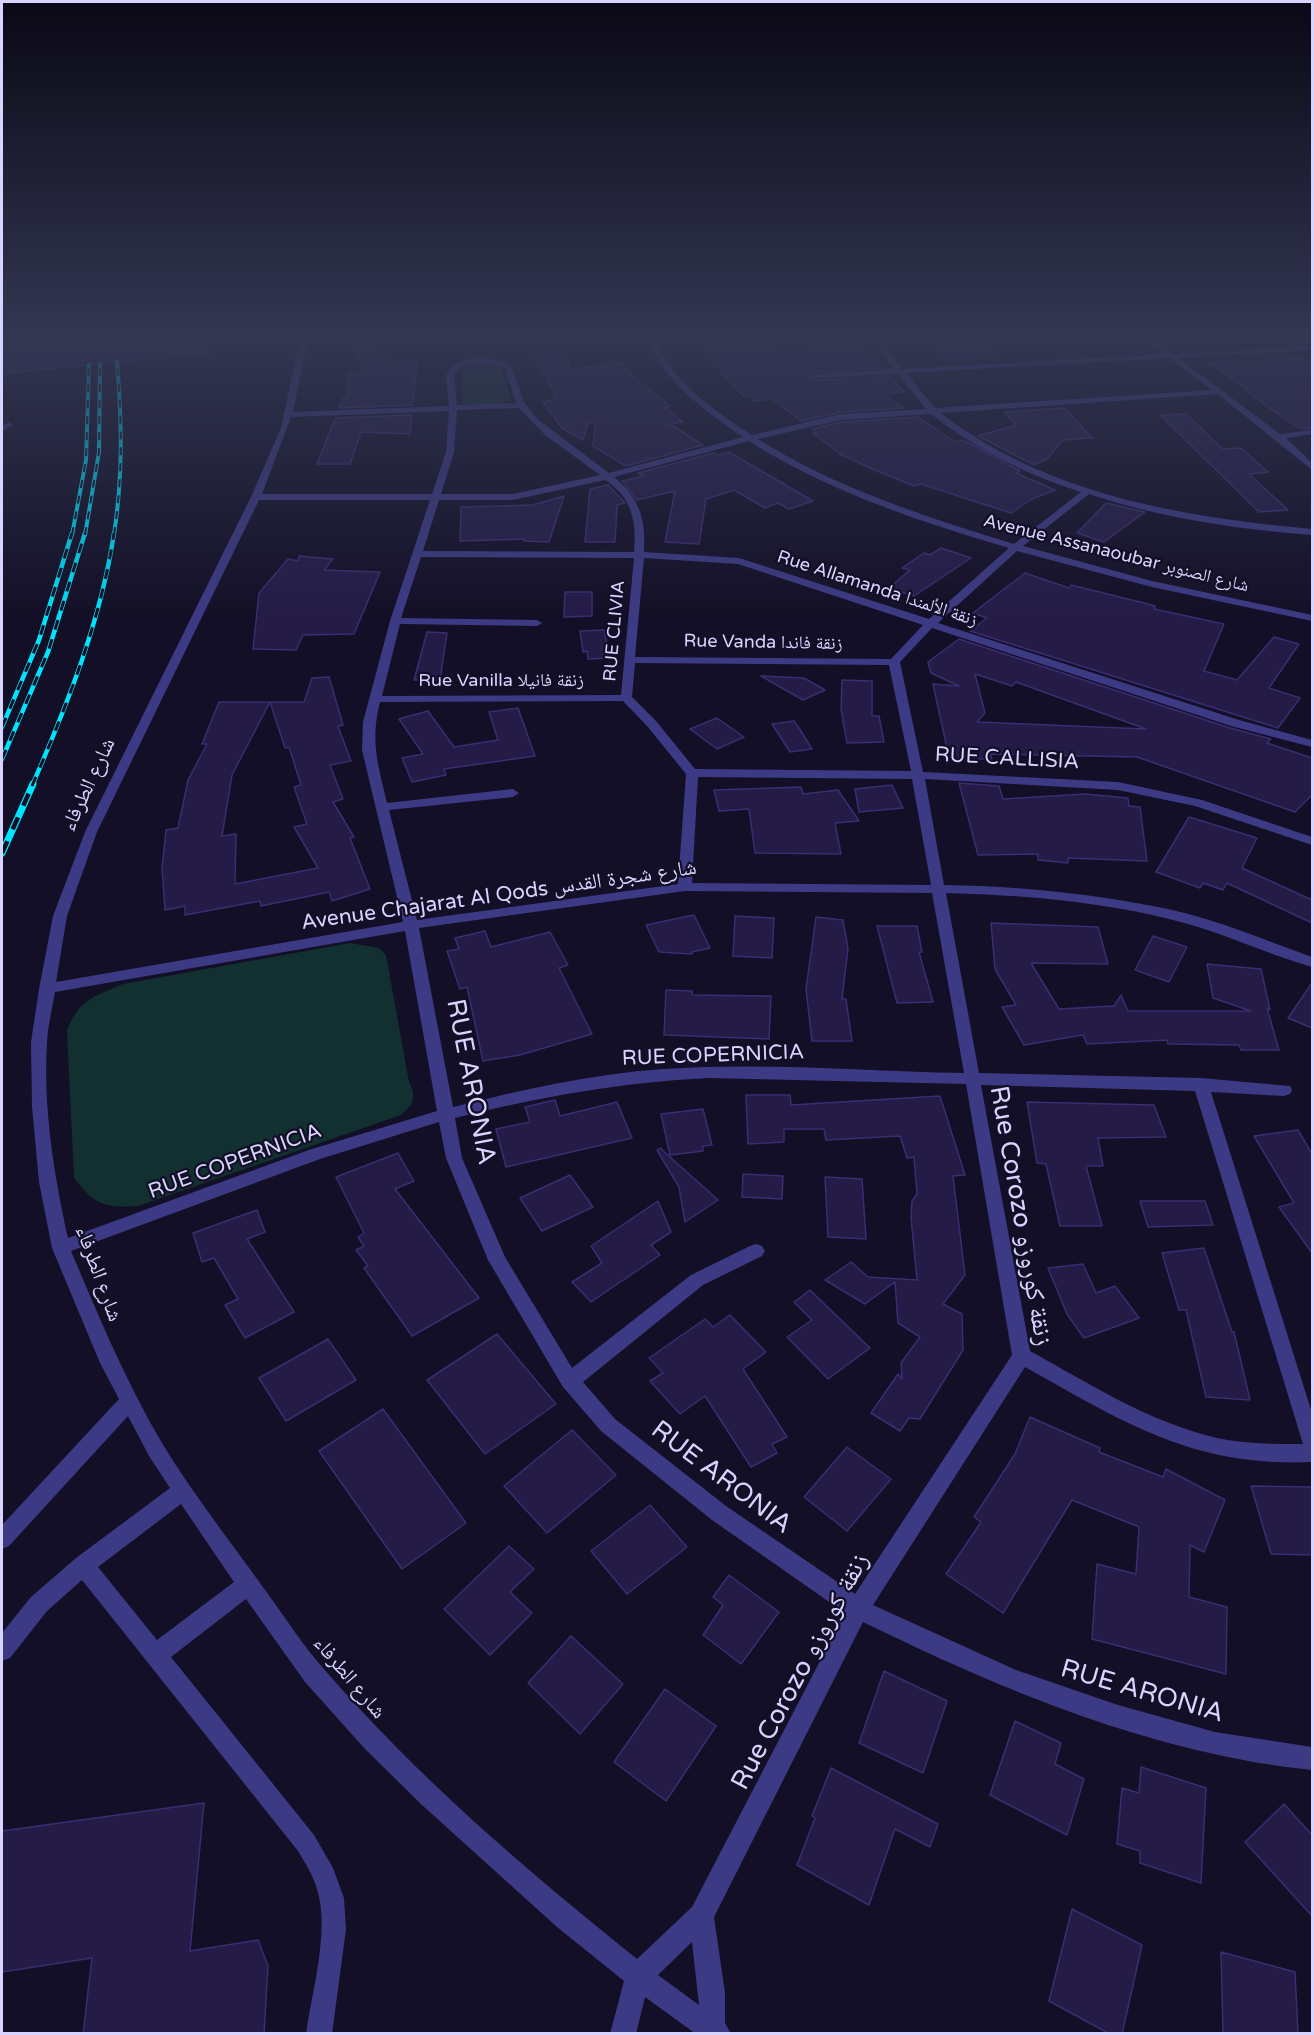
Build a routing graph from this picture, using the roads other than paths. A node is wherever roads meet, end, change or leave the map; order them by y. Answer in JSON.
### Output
{"nodes":[{"id":1,"x":283,"y":433,"type":"edge"},
{"id":2,"x":451,"y":433,"type":"edge"},
{"id":3,"x":547,"y":433,"type":"edge"},
{"id":4,"x":742,"y":433,"type":"edge"},
{"id":5,"x":771,"y":433,"type":"edge"},
{"id":6,"x":965,"y":433,"type":"edge"},
{"id":7,"x":1277,"y":433,"type":"edge"},
{"id":8,"x":1305,"y":433,"type":"edge"},
{"id":9,"x":1281,"y":436,"type":"junction"},
{"id":10,"x":749,"y":438,"type":"junction"},
{"id":11,"x":1312,"y":467,"type":"edge"},
{"id":12,"x":605,"y":477,"type":"junction"},
{"id":13,"x":1086,"y":492,"type":"junction"},
{"id":14,"x":256,"y":497,"type":"junction"},
{"id":15,"x":433,"y":498,"type":"junction"},
{"id":16,"x":1312,"y":532,"type":"edge"},
{"id":17,"x":1016,"y":548,"type":"junction"},
{"id":18,"x":417,"y":554,"type":"junction"},
{"id":19,"x":638,"y":555,"type":"junction"},
{"id":20,"x":1312,"y":618,"type":"edge"},
{"id":21,"x":395,"y":621,"type":"junction"},
{"id":22,"x":537,"y":623,"type":"dead end"},
{"id":23,"x":932,"y":624,"type":"junction"},
{"id":24,"x":632,"y":660,"type":"junction"},
{"id":25,"x":894,"y":662,"type":"junction"},
{"id":26,"x":626,"y":698,"type":"junction"},
{"id":27,"x":376,"y":699,"type":"junction"},
{"id":28,"x":1312,"y":744,"type":"edge"},
{"id":29,"x":692,"y":773,"type":"junction"},
{"id":30,"x":918,"y":775,"type":"junction"},
{"id":31,"x":513,"y":793,"type":"dead end"},
{"id":32,"x":382,"y":807,"type":"junction"},
{"id":33,"x":1312,"y":841,"type":"edge"},
{"id":34,"x":686,"y":887,"type":"junction"},
{"id":35,"x":938,"y":889,"type":"junction"},
{"id":36,"x":411,"y":925,"type":"junction"},
{"id":37,"x":1312,"y":962,"type":"edge"},
{"id":38,"x":46,"y":989,"type":"junction"},
{"id":39,"x":971,"y":1079,"type":"junction"},
{"id":40,"x":1202,"y":1084,"type":"junction"},
{"id":41,"x":1284,"y":1090,"type":"dead end"},
{"id":42,"x":444,"y":1114,"type":"junction"},
{"id":43,"x":61,"y":1248,"type":"junction"},
{"id":44,"x":756,"y":1251,"type":"dead end"},
{"id":45,"x":1022,"y":1356,"type":"junction"},
{"id":46,"x":570,"y":1382,"type":"junction"},
{"id":47,"x":129,"y":1401,"type":"junction"},
{"id":48,"x":1312,"y":1443,"type":"edge"},
{"id":49,"x":1312,"y":1453,"type":"edge"},
{"id":50,"x":183,"y":1490,"type":"junction"},
{"id":51,"x":2,"y":1539,"type":"edge"},
{"id":52,"x":83,"y":1565,"type":"junction"},
{"id":53,"x":248,"y":1584,"type":"junction"},
{"id":54,"x":858,"y":1609,"type":"junction"},
{"id":55,"x":2,"y":1650,"type":"edge"},
{"id":56,"x":156,"y":1655,"type":"junction"},
{"id":57,"x":1312,"y":1759,"type":"edge"},
{"id":58,"x":701,"y":1916,"type":"junction"},
{"id":59,"x":638,"y":1976,"type":"junction"},
{"id":60,"x":714,"y":2033,"type":"edge"},
{"id":61,"x":319,"y":2034,"type":"edge"},
{"id":62,"x":623,"y":2034,"type":"edge"}],
"edges":[{"from":1,"to":14,"type":"street","name":"شارع الطرفاء"},
{"from":2,"to":15,"type":"street","name":"RUE CLIVIA"},
{"from":3,"to":12,"type":"street","name":"RUE CLIVIA"},
{"from":4,"to":10,"type":"street","name":"Avenue Assanaoubar شارع الصنوبر"},
{"from":5,"to":10,"type":"street"},
{"from":6,"to":13,"type":"street"},
{"from":7,"to":9,"type":"street"},
{"from":8,"to":9,"type":"street"},
{"from":9,"to":11,"type":"street"},
{"from":10,"to":12,"type":"street"},
{"from":10,"to":17,"type":"street","name":"Avenue Assanaoubar شارع الصنوبر"},
{"from":12,"to":15,"type":"street"},
{"from":12,"to":19,"type":"street","name":"RUE CLIVIA"},
{"from":13,"to":16,"type":"street"},
{"from":13,"to":17,"type":"street"},
{"from":14,"to":15,"type":"street"},
{"from":14,"to":38,"type":"street","name":"شارع الطرفاء"},
{"from":15,"to":18,"type":"street","name":"RUE CLIVIA"},
{"from":17,"to":20,"type":"street","name":"Avenue Assanaoubar شارع الصنوبر"},
{"from":17,"to":23,"type":"street"},
{"from":18,"to":19,"type":"street","name":"Rue Allamanda زنقة الألمندا"},
{"from":18,"to":21,"type":"street","name":"RUE CLIVIA"},
{"from":19,"to":23,"type":"street","name":"Rue Allamanda زنقة الألمندا"},
{"from":19,"to":24,"type":"street","name":"RUE CLIVIA"},
{"from":21,"to":22,"type":"street"},
{"from":21,"to":27,"type":"street","name":"RUE CLIVIA"},
{"from":23,"to":25,"type":"street"},
{"from":23,"to":28,"type":"street","name":"Rue Allamanda زنقة الألمندا"},
{"from":24,"to":25,"type":"street","name":"Rue Vanda زنقة فاندا"},
{"from":24,"to":26,"type":"street","name":"RUE CLIVIA"},
{"from":25,"to":30,"type":"street","name":"Rue Corozo زنقة كوروزو"},
{"from":26,"to":27,"type":"street","name":"Rue Vanilla زنقة فانيلا"},
{"from":26,"to":29,"type":"street","name":"RUE CLIVIA"},
{"from":27,"to":32,"type":"street","name":"RUE CLIVIA"},
{"from":29,"to":30,"type":"street","name":"RUE CALLISIA"},
{"from":29,"to":34,"type":"street"},
{"from":30,"to":33,"type":"street","name":"RUE CALLISIA"},
{"from":30,"to":35,"type":"street","name":"Rue Corozo زنقة كوروزو"},
{"from":31,"to":32,"type":"street"},
{"from":32,"to":36,"type":"street","name":"RUE CLIVIA"},
{"from":34,"to":35,"type":"street","name":"Avenue Chajarat Al Qods شارع شجرة القدس"},
{"from":34,"to":36,"type":"street","name":"Avenue Chajarat Al Qods شارع شجرة القدس"},
{"from":35,"to":37,"type":"street","name":"Avenue Chajarat Al Qods شارع شجرة القدس"},
{"from":35,"to":39,"type":"street","name":"Rue Corozo زنقة كوروزو"},
{"from":36,"to":38,"type":"street","name":"Avenue Chajarat Al Qods شارع شجرة القدس"},
{"from":36,"to":42,"type":"street","name":"RUE ARONIA"},
{"from":38,"to":43,"type":"street","name":"شارع الطرفاء"},
{"from":39,"to":40,"type":"street","name":"RUE COPERNICIA"},
{"from":39,"to":42,"type":"street","name":"RUE COPERNICIA"},
{"from":39,"to":45,"type":"street","name":"Rue Corozo زنقة كوروزو"},
{"from":40,"to":41,"type":"street","name":"RUE COPERNICIA"},
{"from":40,"to":48,"type":"street"},
{"from":42,"to":43,"type":"street","name":"RUE COPERNICIA"},
{"from":42,"to":46,"type":"street","name":"RUE ARONIA"},
{"from":43,"to":47,"type":"street","name":"شارع الطرفاء"},
{"from":44,"to":46,"type":"street"},
{"from":45,"to":49,"type":"street"},
{"from":45,"to":54,"type":"street","name":"Rue Corozo زنقة كوروزو"},
{"from":46,"to":54,"type":"street","name":"RUE ARONIA"},
{"from":47,"to":50,"type":"street","name":"شارع الطرفاء"},
{"from":47,"to":51,"type":"street"},
{"from":50,"to":52,"type":"street"},
{"from":50,"to":53,"type":"street","name":"شارع الطرفاء"},
{"from":52,"to":55,"type":"street"},
{"from":52,"to":56,"type":"street"},
{"from":53,"to":56,"type":"street"},
{"from":53,"to":59,"type":"street","name":"شارع الطرفاء"},
{"from":54,"to":57,"type":"street","name":"RUE ARONIA"},
{"from":54,"to":58,"type":"street","name":"Rue Corozo زنقة كوروزو"},
{"from":56,"to":61,"type":"street"},
{"from":58,"to":59,"type":"street","name":"Rue Corozo زنقة كوروزو"},
{"from":58,"to":60,"type":"street"},
{"from":59,"to":60,"type":"street","name":"شارع الطرفاء"},
{"from":59,"to":62,"type":"street"}]}
